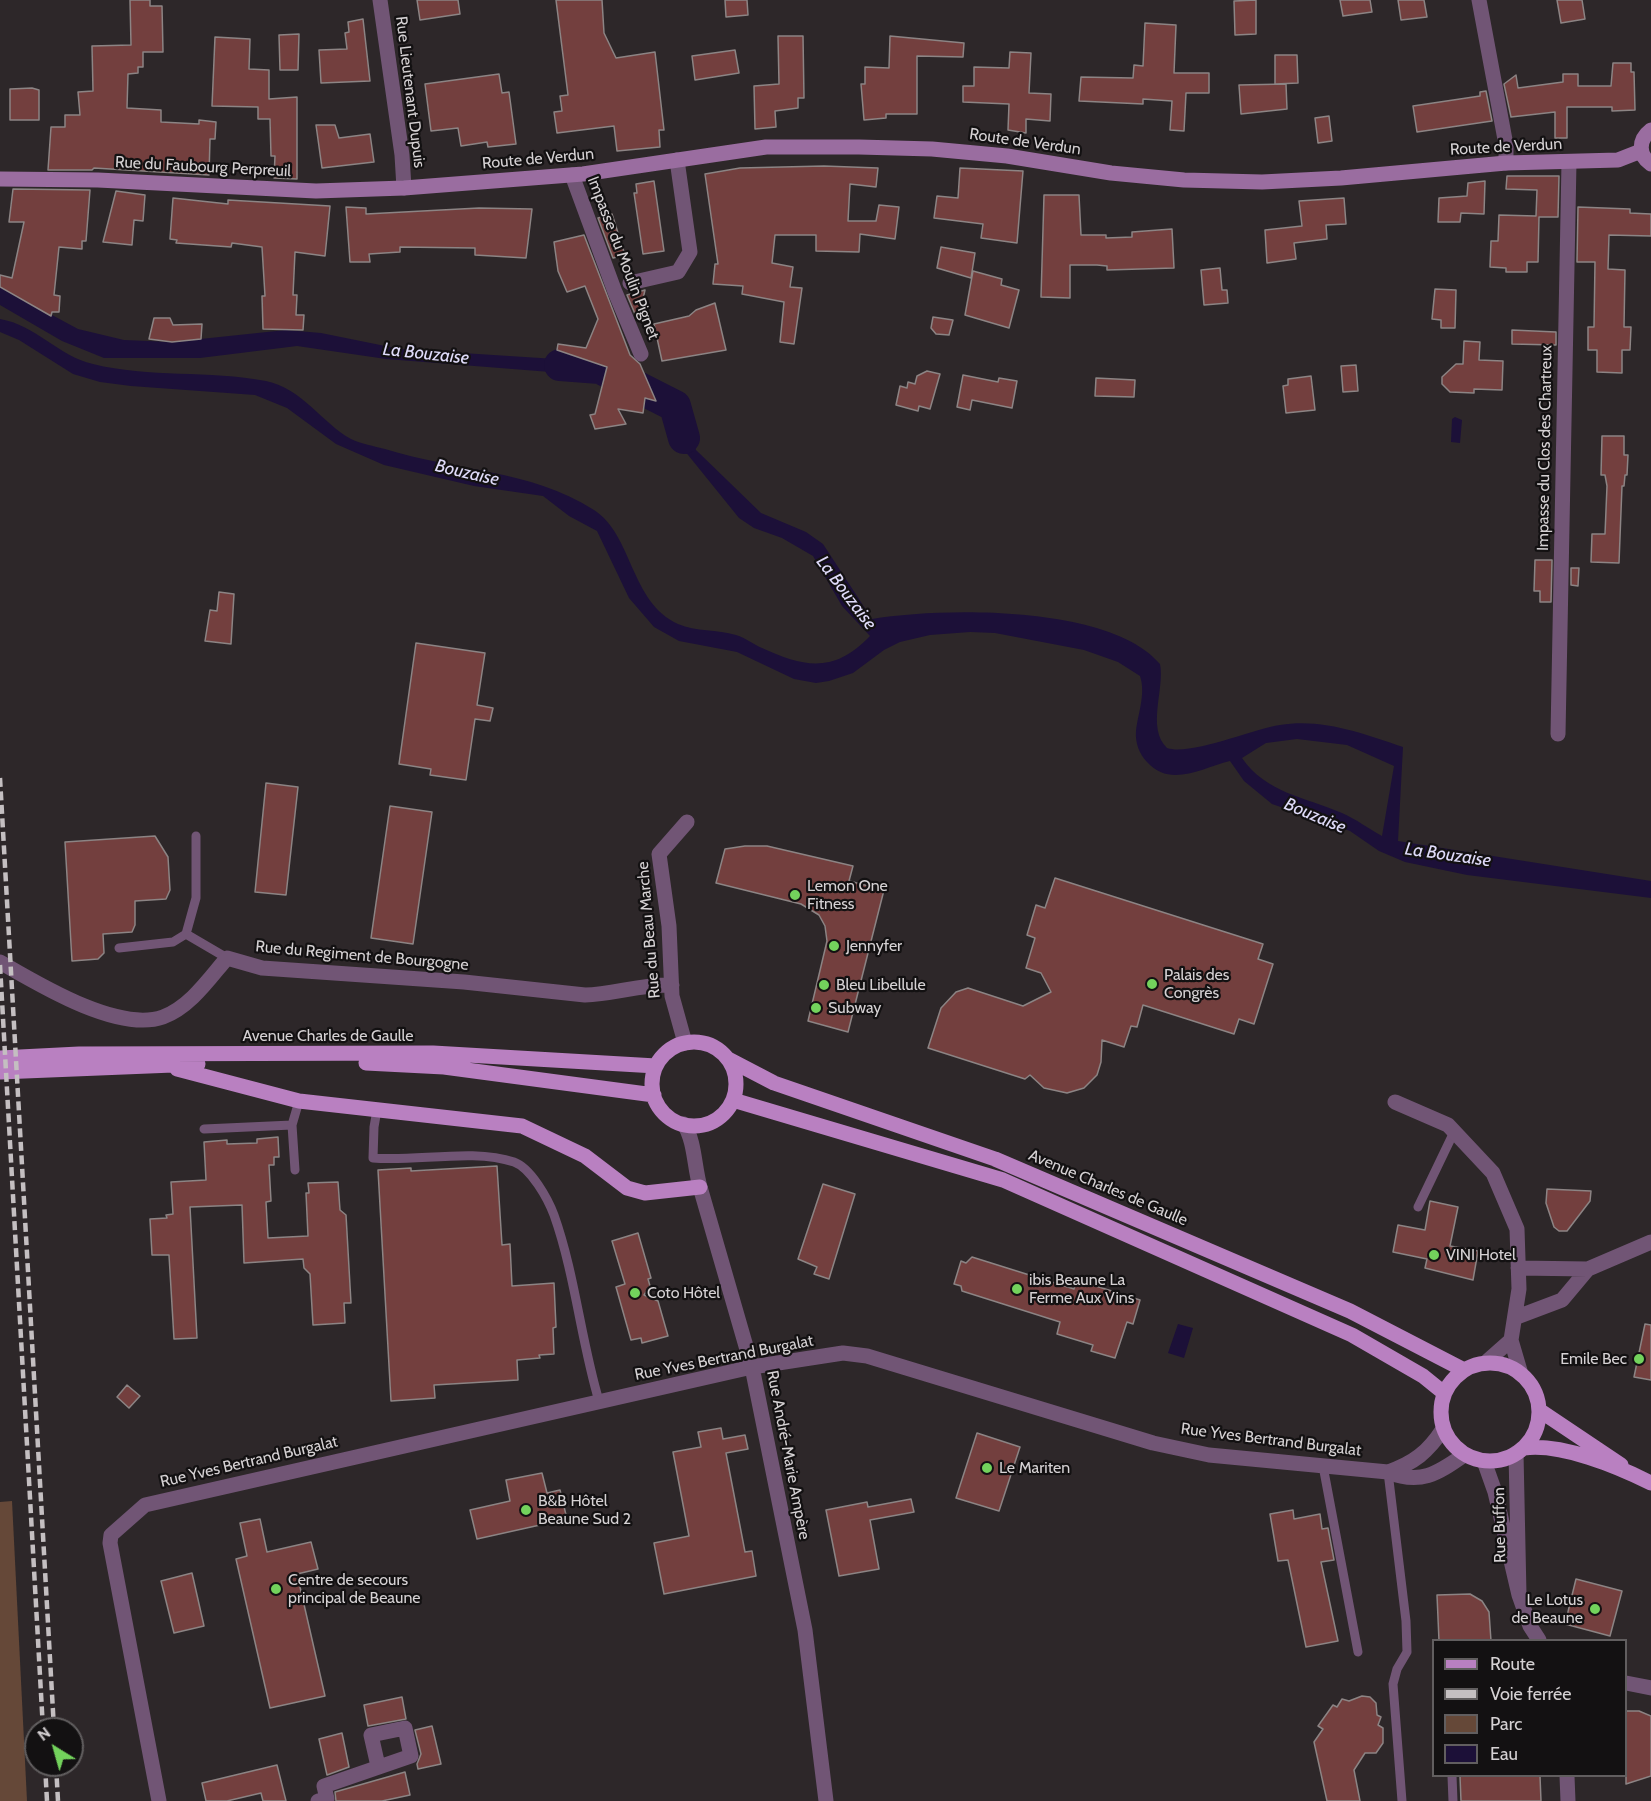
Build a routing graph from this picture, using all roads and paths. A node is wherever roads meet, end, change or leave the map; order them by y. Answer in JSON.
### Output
{"nodes":[{"id":1,"x":380,"y":0,"type":"edge"},
{"id":2,"x":1479,"y":0,"type":"edge"},
{"id":3,"x":1651,"y":130,"type":"edge"},
{"id":4,"x":1641,"y":152,"type":"junction"},
{"id":5,"x":677,"y":160,"type":"junction"},
{"id":6,"x":1569,"y":162,"type":"junction"},
{"id":7,"x":1506,"y":163,"type":"junction"},
{"id":8,"x":1651,"y":165,"type":"edge"},
{"id":9,"x":572,"y":175,"type":"junction"},
{"id":10,"x":0,"y":179,"type":"edge"},
{"id":11,"x":404,"y":188,"type":"junction"},
{"id":12,"x":630,"y":283,"type":"dead end"},
{"id":13,"x":642,"y":354,"type":"dead end"},
{"id":14,"x":1558,"y":734,"type":"dead end"},
{"id":15,"x":687,"y":822,"type":"dead end"},
{"id":16,"x":196,"y":836,"type":"dead end"},
{"id":17,"x":186,"y":934,"type":"junction"},
{"id":18,"x":119,"y":948,"type":"dead end"},
{"id":19,"x":227,"y":958,"type":"junction"},
{"id":20,"x":0,"y":962,"type":"edge"},
{"id":21,"x":672,"y":985,"type":"junction"},
{"id":22,"x":685,"y":1042,"type":"junction"},
{"id":23,"x":0,"y":1058,"type":"edge"},
{"id":24,"x":728,"y":1059,"type":"junction"},
{"id":25,"x":159,"y":1065,"type":"junction"},
{"id":26,"x":656,"y":1066,"type":"junction"},
{"id":27,"x":0,"y":1072,"type":"edge"},
{"id":28,"x":654,"y":1095,"type":"junction"},
{"id":29,"x":733,"y":1100,"type":"junction"},
{"id":30,"x":299,"y":1101,"type":"junction"},
{"id":31,"x":1395,"y":1101,"type":"dead end"},
{"id":32,"x":377,"y":1110,"type":"junction"},
{"id":33,"x":684,"y":1124,"type":"junction"},
{"id":34,"x":292,"y":1125,"type":"junction"},
{"id":35,"x":204,"y":1129,"type":"dead end"},
{"id":36,"x":1454,"y":1132,"type":"junction"},
{"id":37,"x":295,"y":1170,"type":"dead end"},
{"id":38,"x":699,"y":1187,"type":"junction"},
{"id":39,"x":1418,"y":1207,"type":"dead end"},
{"id":40,"x":1651,"y":1242,"type":"edge"},
{"id":41,"x":1518,"y":1268,"type":"junction"},
{"id":42,"x":1588,"y":1269,"type":"junction"},
{"id":43,"x":1517,"y":1317,"type":"junction"},
{"id":44,"x":1511,"y":1340,"type":"junction"},
{"id":45,"x":1485,"y":1363,"type":"junction"},
{"id":46,"x":752,"y":1367,"type":"junction"},
{"id":47,"x":1464,"y":1371,"type":"junction"},
{"id":48,"x":1521,"y":1374,"type":"junction"},
{"id":49,"x":1444,"y":1393,"type":"junction"},
{"id":50,"x":599,"y":1401,"type":"junction"},
{"id":51,"x":1539,"y":1410,"type":"junction"},
{"id":52,"x":1443,"y":1429,"type":"junction"},
{"id":53,"x":1520,"y":1451,"type":"junction"},
{"id":54,"x":1464,"y":1455,"type":"junction"},
{"id":55,"x":1484,"y":1461,"type":"junction"},
{"id":56,"x":1323,"y":1466,"type":"junction"},
{"id":57,"x":1388,"y":1472,"type":"junction"},
{"id":58,"x":1645,"y":1480,"type":"edge"},
{"id":59,"x":1519,"y":1596,"type":"junction"},
{"id":60,"x":1538,"y":1639,"type":"edge"},
{"id":61,"x":1358,"y":1652,"type":"dead end"},
{"id":62,"x":1627,"y":1683,"type":"edge"},
{"id":63,"x":1651,"y":1688,"type":"edge"},
{"id":64,"x":378,"y":1766,"type":"dead end"},
{"id":65,"x":1452,"y":1777,"type":"edge"},
{"id":66,"x":1567,"y":1777,"type":"edge"},
{"id":67,"x":159,"y":1801,"type":"edge"},
{"id":68,"x":318,"y":1801,"type":"edge"},
{"id":69,"x":826,"y":1801,"type":"edge"},
{"id":70,"x":1402,"y":1801,"type":"edge"},
{"id":71,"x":1453,"y":1801,"type":"edge"},
{"id":72,"x":1568,"y":1801,"type":"edge"}],
"edges":[{"from":1,"to":11,"type":"street","name":"Rue Lieutenant Dupuis"},
{"from":2,"to":7,"type":"street"},
{"from":3,"to":4,"type":"main road"},
{"from":4,"to":6,"type":"main road","name":"Route de Verdun"},
{"from":4,"to":8,"type":"main road"},
{"from":5,"to":7,"type":"main road","name":"Route de Verdun"},
{"from":5,"to":9,"type":"main road","name":"Route de Verdun"},
{"from":5,"to":12,"type":"street"},
{"from":6,"to":7,"type":"main road","name":"Route de Verdun"},
{"from":6,"to":14,"type":"street","name":"Impasse du Clos des Chartreux"},
{"from":9,"to":11,"type":"main road","name":"Route de Verdun"},
{"from":9,"to":13,"type":"street","name":"Impasse du Moulin Pignet"},
{"from":10,"to":11,"type":"main road","name":"Rue du Faubourg Perpreuil"},
{"from":15,"to":21,"type":"street","name":"Rue du Beau Marche"},
{"from":16,"to":17,"type":"lane"},
{"from":17,"to":18,"type":"lane"},
{"from":17,"to":19,"type":"lane"},
{"from":19,"to":20,"type":"street"},
{"from":19,"to":21,"type":"street","name":"Rue du Regiment de Bourgogne"},
{"from":21,"to":22,"type":"street","name":"Rue du Beau Marche"},
{"from":22,"to":24,"type":"main road","name":"Avenue Charles de Gaulle"},
{"from":22,"to":26,"type":"main road"},
{"from":23,"to":26,"type":"main road","name":"Avenue Charles de Gaulle"},
{"from":24,"to":29,"type":"main road"},
{"from":24,"to":47,"type":"main road","name":"Avenue Charles de Gaulle"},
{"from":25,"to":27,"type":"main road","name":"Avenue Charles de Gaulle"},
{"from":25,"to":28,"type":"main road","name":"Avenue Charles de Gaulle"},
{"from":25,"to":30,"type":"main road"},
{"from":26,"to":28,"type":"main road"},
{"from":28,"to":33,"type":"main road"},
{"from":29,"to":33,"type":"main road"},
{"from":29,"to":49,"type":"main road","name":"Avenue Charles de Gaulle"},
{"from":30,"to":32,"type":"main road"},
{"from":30,"to":34,"type":"lane"},
{"from":31,"to":36,"type":"street"},
{"from":32,"to":38,"type":"main road"},
{"from":32,"to":50,"type":"lane"},
{"from":33,"to":38,"type":"street","name":"Rue André-Marie Ampère"},
{"from":34,"to":35,"type":"lane"},
{"from":34,"to":37,"type":"lane"},
{"from":36,"to":39,"type":"lane"},
{"from":36,"to":41,"type":"street"},
{"from":38,"to":46,"type":"street","name":"Rue André-Marie Ampère"},
{"from":40,"to":42,"type":"street"},
{"from":41,"to":42,"type":"street"},
{"from":41,"to":43,"type":"street"},
{"from":42,"to":43,"type":"street"},
{"from":43,"to":44,"type":"street"},
{"from":44,"to":45,"type":"street"},
{"from":44,"to":48,"type":"street"},
{"from":45,"to":47,"type":"main road"},
{"from":45,"to":48,"type":"main road"},
{"from":46,"to":50,"type":"street","name":"Rue Yves Bertrand Burgalat"},
{"from":46,"to":56,"type":"street","name":"Rue Yves Bertrand Burgalat"},
{"from":46,"to":69,"type":"street","name":"Rue André-Marie Ampère"},
{"from":47,"to":49,"type":"main road"},
{"from":48,"to":51,"type":"main road"},
{"from":49,"to":52,"type":"main road"},
{"from":50,"to":67,"type":"street","name":"Rue Yves Bertrand Burgalat"},
{"from":51,"to":53,"type":"main road"},
{"from":51,"to":58,"type":"main road"},
{"from":52,"to":54,"type":"main road"},
{"from":52,"to":57,"type":"street","name":"Rue Yves Bertrand Burgalat"},
{"from":53,"to":55,"type":"main road"},
{"from":53,"to":58,"type":"main road"},
{"from":53,"to":59,"type":"street","name":"Rue Buffon"},
{"from":54,"to":55,"type":"main road"},
{"from":54,"to":57,"type":"street","name":"Rue Yves Bertrand Burgalat"},
{"from":55,"to":59,"type":"street","name":"Rue Buffon"},
{"from":56,"to":57,"type":"street","name":"Rue Yves Bertrand Burgalat"},
{"from":56,"to":61,"type":"lane"},
{"from":57,"to":70,"type":"lane"},
{"from":59,"to":60,"type":"street","name":"Rue Buffon"},
{"from":62,"to":63,"type":"street"},
{"from":64,"to":68,"type":"street"},
{"from":65,"to":71,"type":"lane"},
{"from":66,"to":72,"type":"street"}]}
